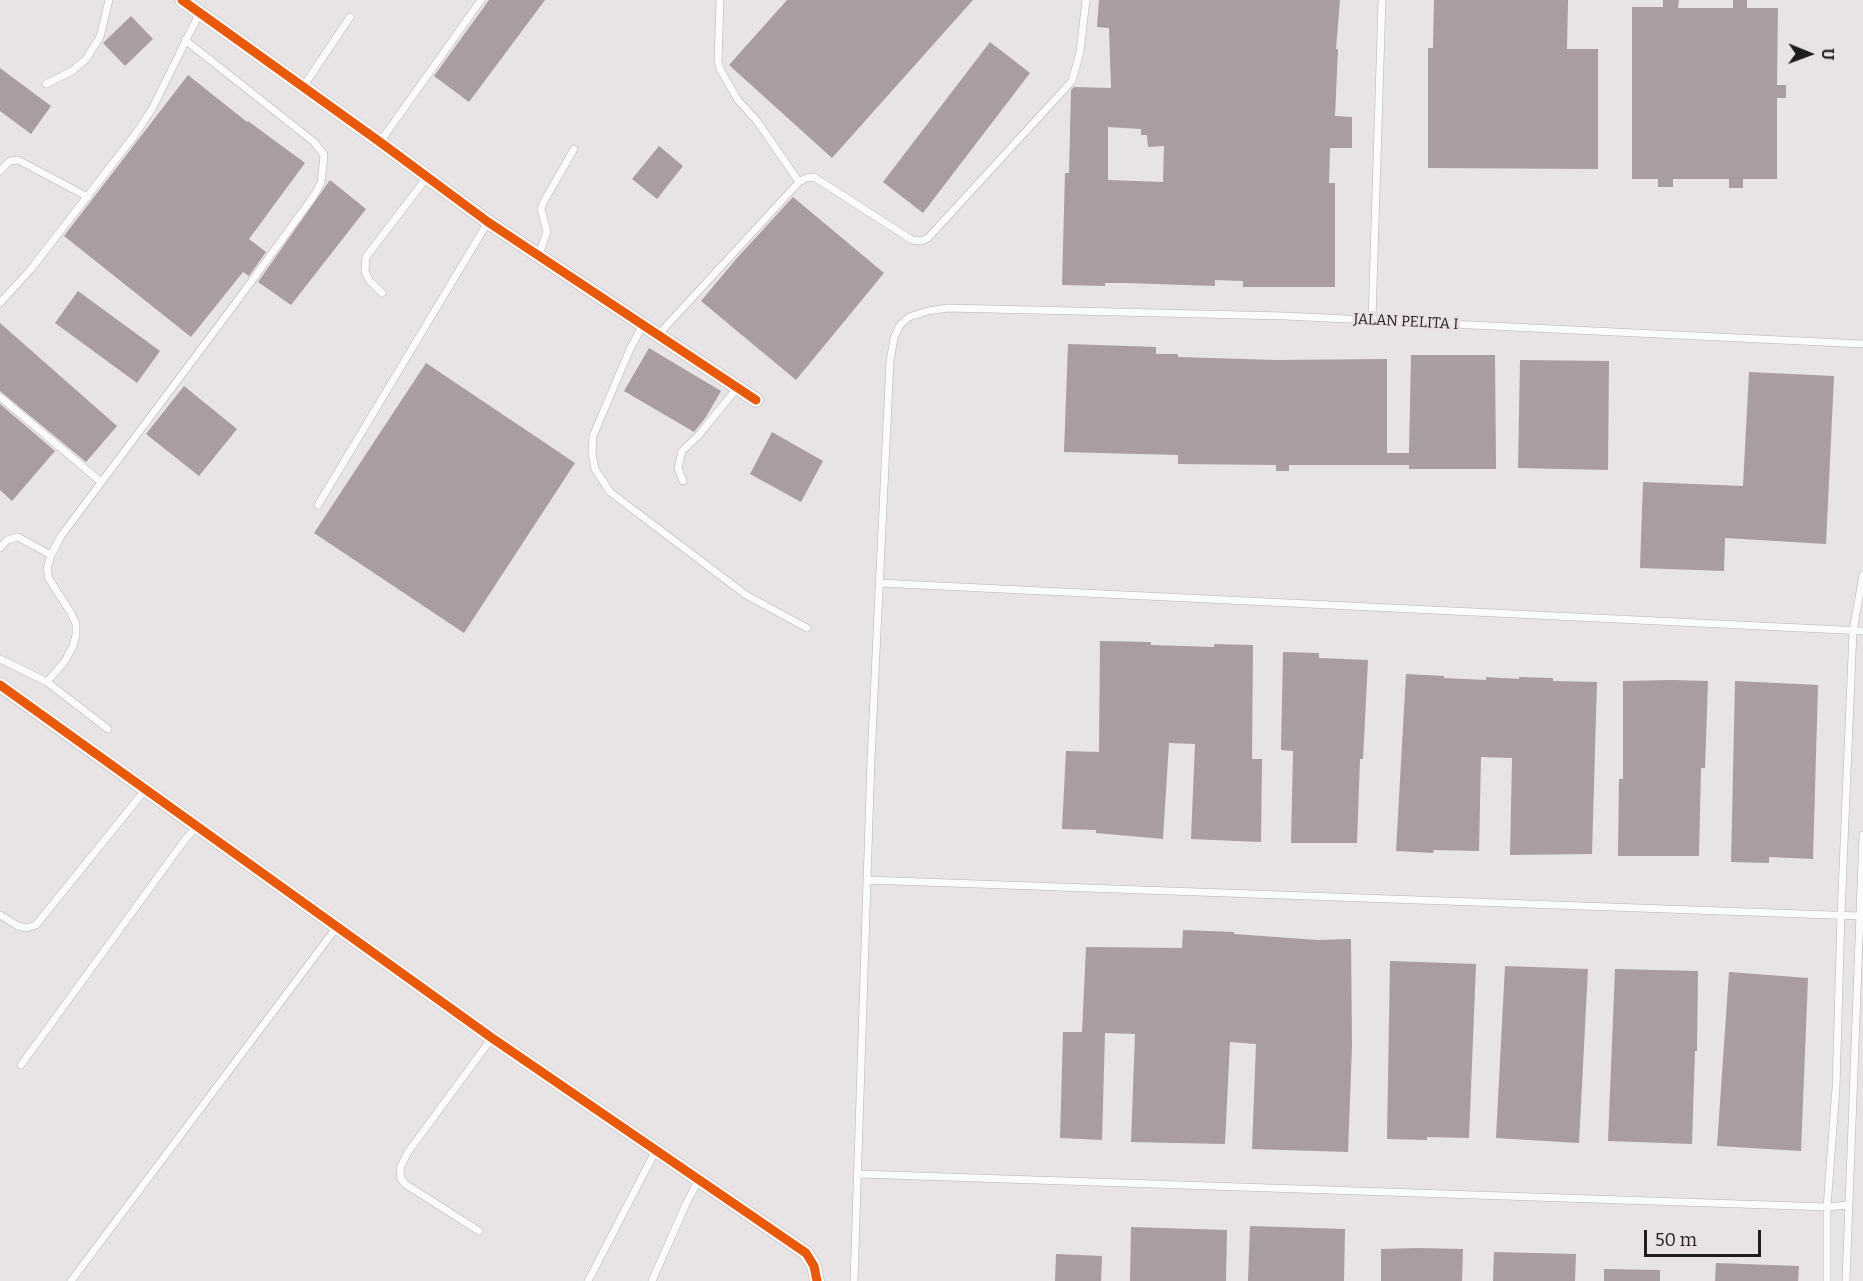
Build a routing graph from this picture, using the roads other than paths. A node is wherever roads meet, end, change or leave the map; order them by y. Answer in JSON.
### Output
{"nodes":[{"id":1,"x":109,"y":0,"type":"edge"},
{"id":2,"x":182,"y":0,"type":"edge"},
{"id":3,"x":481,"y":0,"type":"edge"},
{"id":4,"x":720,"y":0,"type":"edge"},
{"id":5,"x":1086,"y":0,"type":"edge"},
{"id":6,"x":1382,"y":0,"type":"edge"},
{"id":7,"x":200,"y":12,"type":"junction"},
{"id":8,"x":350,"y":17,"type":"dead end"},
{"id":9,"x":185,"y":40,"type":"junction"},
{"id":10,"x":46,"y":84,"type":"dead end"},
{"id":11,"x":303,"y":87,"type":"junction"},
{"id":12,"x":380,"y":142,"type":"junction"},
{"id":13,"x":574,"y":149,"type":"dead end"},
{"id":14,"x":0,"y":171,"type":"edge"},
{"id":15,"x":428,"y":176,"type":"junction"},
{"id":16,"x":799,"y":182,"type":"junction"},
{"id":17,"x":88,"y":197,"type":"junction"},
{"id":18,"x":488,"y":222,"type":"junction"},
{"id":19,"x":539,"y":254,"type":"junction"},
{"id":20,"x":382,"y":293,"type":"dead end"},
{"id":21,"x":0,"y":303,"type":"edge"},
{"id":22,"x":1372,"y":320,"type":"junction"},
{"id":23,"x":643,"y":325,"type":"junction"},
{"id":24,"x":658,"y":335,"type":"junction"},
{"id":25,"x":1863,"y":344,"type":"edge"},
{"id":26,"x":737,"y":388,"type":"junction"},
{"id":27,"x":0,"y":397,"type":"edge"},
{"id":28,"x":756,"y":400,"type":"dead end"},
{"id":29,"x":100,"y":481,"type":"junction"},
{"id":30,"x":682,"y":481,"type":"dead end"},
{"id":31,"x":318,"y":505,"type":"dead end"},
{"id":32,"x":0,"y":548,"type":"edge"},
{"id":33,"x":51,"y":555,"type":"junction"},
{"id":34,"x":1863,"y":575,"type":"edge"},
{"id":35,"x":879,"y":584,"type":"junction"},
{"id":36,"x":807,"y":628,"type":"dead end"},
{"id":37,"x":1853,"y":631,"type":"junction"},
{"id":38,"x":1863,"y":631,"type":"edge"},
{"id":39,"x":0,"y":659,"type":"edge"},
{"id":40,"x":47,"y":682,"type":"junction"},
{"id":41,"x":0,"y":685,"type":"edge"},
{"id":42,"x":108,"y":729,"type":"dead end"},
{"id":43,"x":145,"y":790,"type":"junction"},
{"id":44,"x":196,"y":827,"type":"junction"},
{"id":45,"x":1863,"y":835,"type":"edge"},
{"id":46,"x":867,"y":880,"type":"junction"},
{"id":47,"x":0,"y":915,"type":"edge"},
{"id":48,"x":1841,"y":915,"type":"junction"},
{"id":49,"x":1859,"y":916,"type":"junction"},
{"id":50,"x":336,"y":928,"type":"junction"},
{"id":51,"x":492,"y":1038,"type":"junction"},
{"id":52,"x":21,"y":1065,"type":"dead end"},
{"id":53,"x":656,"y":1150,"type":"junction"},
{"id":54,"x":858,"y":1174,"type":"junction"},
{"id":55,"x":699,"y":1179,"type":"junction"},
{"id":56,"x":1848,"y":1205,"type":"junction"},
{"id":57,"x":1827,"y":1207,"type":"junction"},
{"id":58,"x":478,"y":1231,"type":"dead end"},
{"id":59,"x":71,"y":1281,"type":"edge"},
{"id":60,"x":588,"y":1281,"type":"edge"},
{"id":61,"x":652,"y":1281,"type":"edge"},
{"id":62,"x":817,"y":1281,"type":"edge"},
{"id":63,"x":854,"y":1281,"type":"edge"},
{"id":64,"x":1827,"y":1281,"type":"edge"},
{"id":65,"x":1846,"y":1281,"type":"edge"}],
"edges":[{"from":1,"to":10,"type":"lane"},
{"from":2,"to":7,"type":"street"},
{"from":3,"to":12,"type":"lane"},
{"from":4,"to":16,"type":"lane"},
{"from":5,"to":16,"type":"lane"},
{"from":6,"to":22,"type":"lane"},
{"from":7,"to":9,"type":"lane"},
{"from":7,"to":11,"type":"street"},
{"from":8,"to":11,"type":"lane"},
{"from":9,"to":17,"type":"lane"},
{"from":9,"to":29,"type":"lane"},
{"from":11,"to":12,"type":"street"},
{"from":12,"to":15,"type":"street"},
{"from":13,"to":19,"type":"lane"},
{"from":14,"to":17,"type":"lane"},
{"from":15,"to":18,"type":"street"},
{"from":15,"to":20,"type":"lane"},
{"from":16,"to":24,"type":"lane"},
{"from":17,"to":21,"type":"lane"},
{"from":18,"to":19,"type":"street"},
{"from":18,"to":31,"type":"lane"},
{"from":19,"to":23,"type":"street"},
{"from":22,"to":25,"type":"lane","name":"JALAN PELITA I"},
{"from":22,"to":35,"type":"lane","name":"JALAN PELITA I"},
{"from":23,"to":24,"type":"street"},
{"from":23,"to":36,"type":"lane"},
{"from":24,"to":26,"type":"street"},
{"from":26,"to":28,"type":"street"},
{"from":26,"to":30,"type":"lane"},
{"from":27,"to":29,"type":"lane"},
{"from":29,"to":33,"type":"lane"},
{"from":32,"to":33,"type":"lane"},
{"from":33,"to":40,"type":"lane"},
{"from":34,"to":37,"type":"lane"},
{"from":35,"to":37,"type":"lane"},
{"from":35,"to":46,"type":"lane","name":"JALAN PELITA I"},
{"from":37,"to":38,"type":"lane"},
{"from":37,"to":48,"type":"lane"},
{"from":39,"to":40,"type":"lane"},
{"from":40,"to":42,"type":"lane"},
{"from":41,"to":43,"type":"street"},
{"from":43,"to":44,"type":"street"},
{"from":43,"to":47,"type":"lane"},
{"from":44,"to":50,"type":"street"},
{"from":44,"to":52,"type":"lane"},
{"from":45,"to":49,"type":"lane"},
{"from":46,"to":48,"type":"lane"},
{"from":46,"to":54,"type":"lane","name":"JALAN PELITA I"},
{"from":48,"to":49,"type":"lane"},
{"from":48,"to":57,"type":"lane"},
{"from":49,"to":56,"type":"lane"},
{"from":50,"to":51,"type":"street"},
{"from":50,"to":59,"type":"lane"},
{"from":51,"to":53,"type":"street"},
{"from":51,"to":58,"type":"lane"},
{"from":53,"to":55,"type":"street"},
{"from":53,"to":60,"type":"lane"},
{"from":54,"to":57,"type":"lane"},
{"from":54,"to":63,"type":"lane","name":"JALAN PELITA I"},
{"from":55,"to":61,"type":"lane"},
{"from":55,"to":62,"type":"street"},
{"from":56,"to":57,"type":"lane"},
{"from":56,"to":65,"type":"lane"},
{"from":57,"to":64,"type":"lane"}]}
